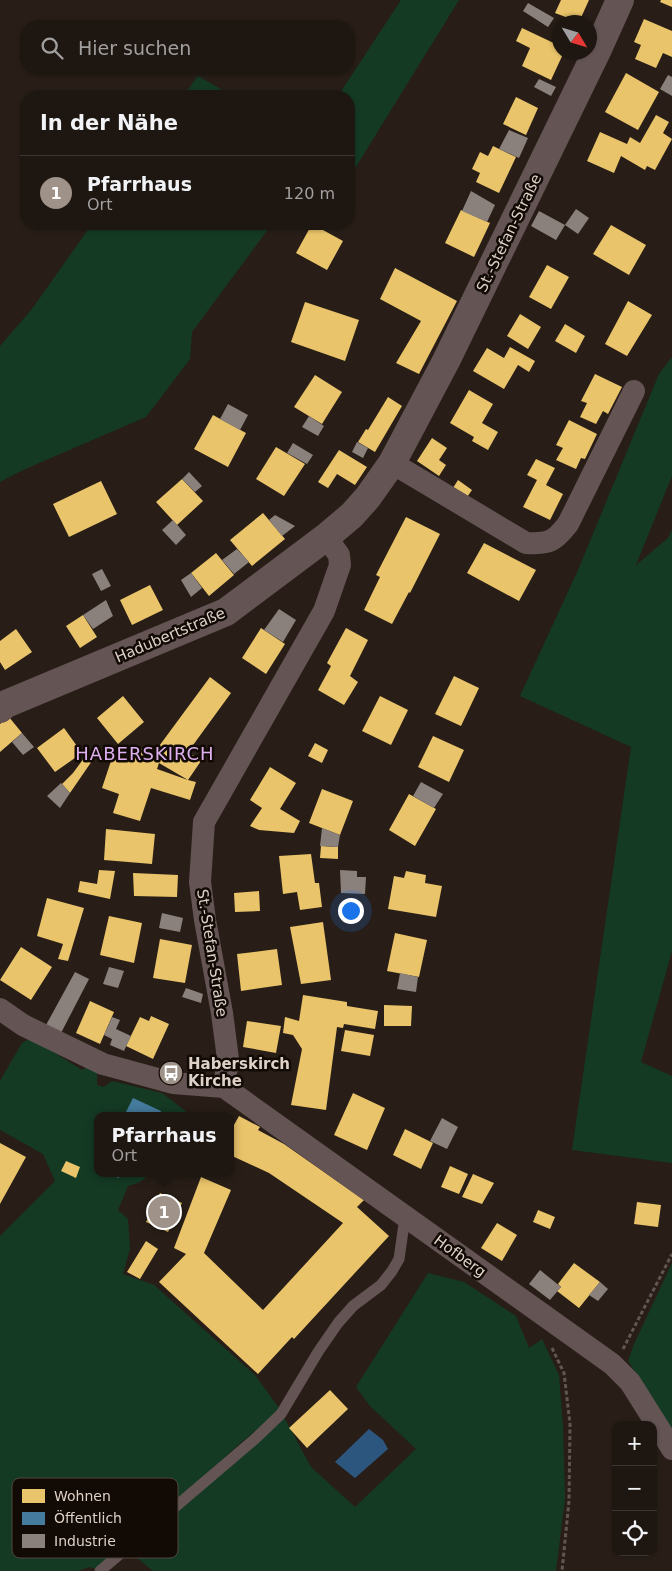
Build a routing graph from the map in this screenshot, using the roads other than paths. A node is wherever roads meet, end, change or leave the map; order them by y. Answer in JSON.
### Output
{"nodes":[{"id":1,"x":620,"y":0,"type":"edge"},
{"id":2,"x":634,"y":390,"type":"dead end"},
{"id":3,"x":392,"y":463,"type":"junction"},
{"id":4,"x":326,"y":537,"type":"junction"},
{"id":5,"x":0,"y":709,"type":"edge"},
{"id":6,"x":0,"y":1009,"type":"edge"},
{"id":7,"x":224,"y":1087,"type":"junction"},
{"id":8,"x":405,"y":1217,"type":"junction"},
{"id":9,"x":672,"y":1449,"type":"edge"},
{"id":10,"x":178,"y":1505,"type":"edge"},
{"id":11,"x":115,"y":1558,"type":"edge"},
{"id":12,"x":100,"y":1571,"type":"edge"}],
"edges":[{"from":1,"to":3,"type":"street","name":"St.-Stefan-Straße"},
{"from":2,"to":3,"type":"street"},
{"from":3,"to":4,"type":"street","name":"St.-Stefan-Straße"},
{"from":4,"to":5,"type":"street","name":"Hadubertstraße"},
{"from":4,"to":7,"type":"street","name":"St.-Stefan-Straße"},
{"from":6,"to":7,"type":"street"},
{"from":7,"to":8,"type":"street","name":"Hofberg"},
{"from":8,"to":9,"type":"street","name":"Hofberg"},
{"from":8,"to":10,"type":"lane"},
{"from":11,"to":12,"type":"lane"}]}
